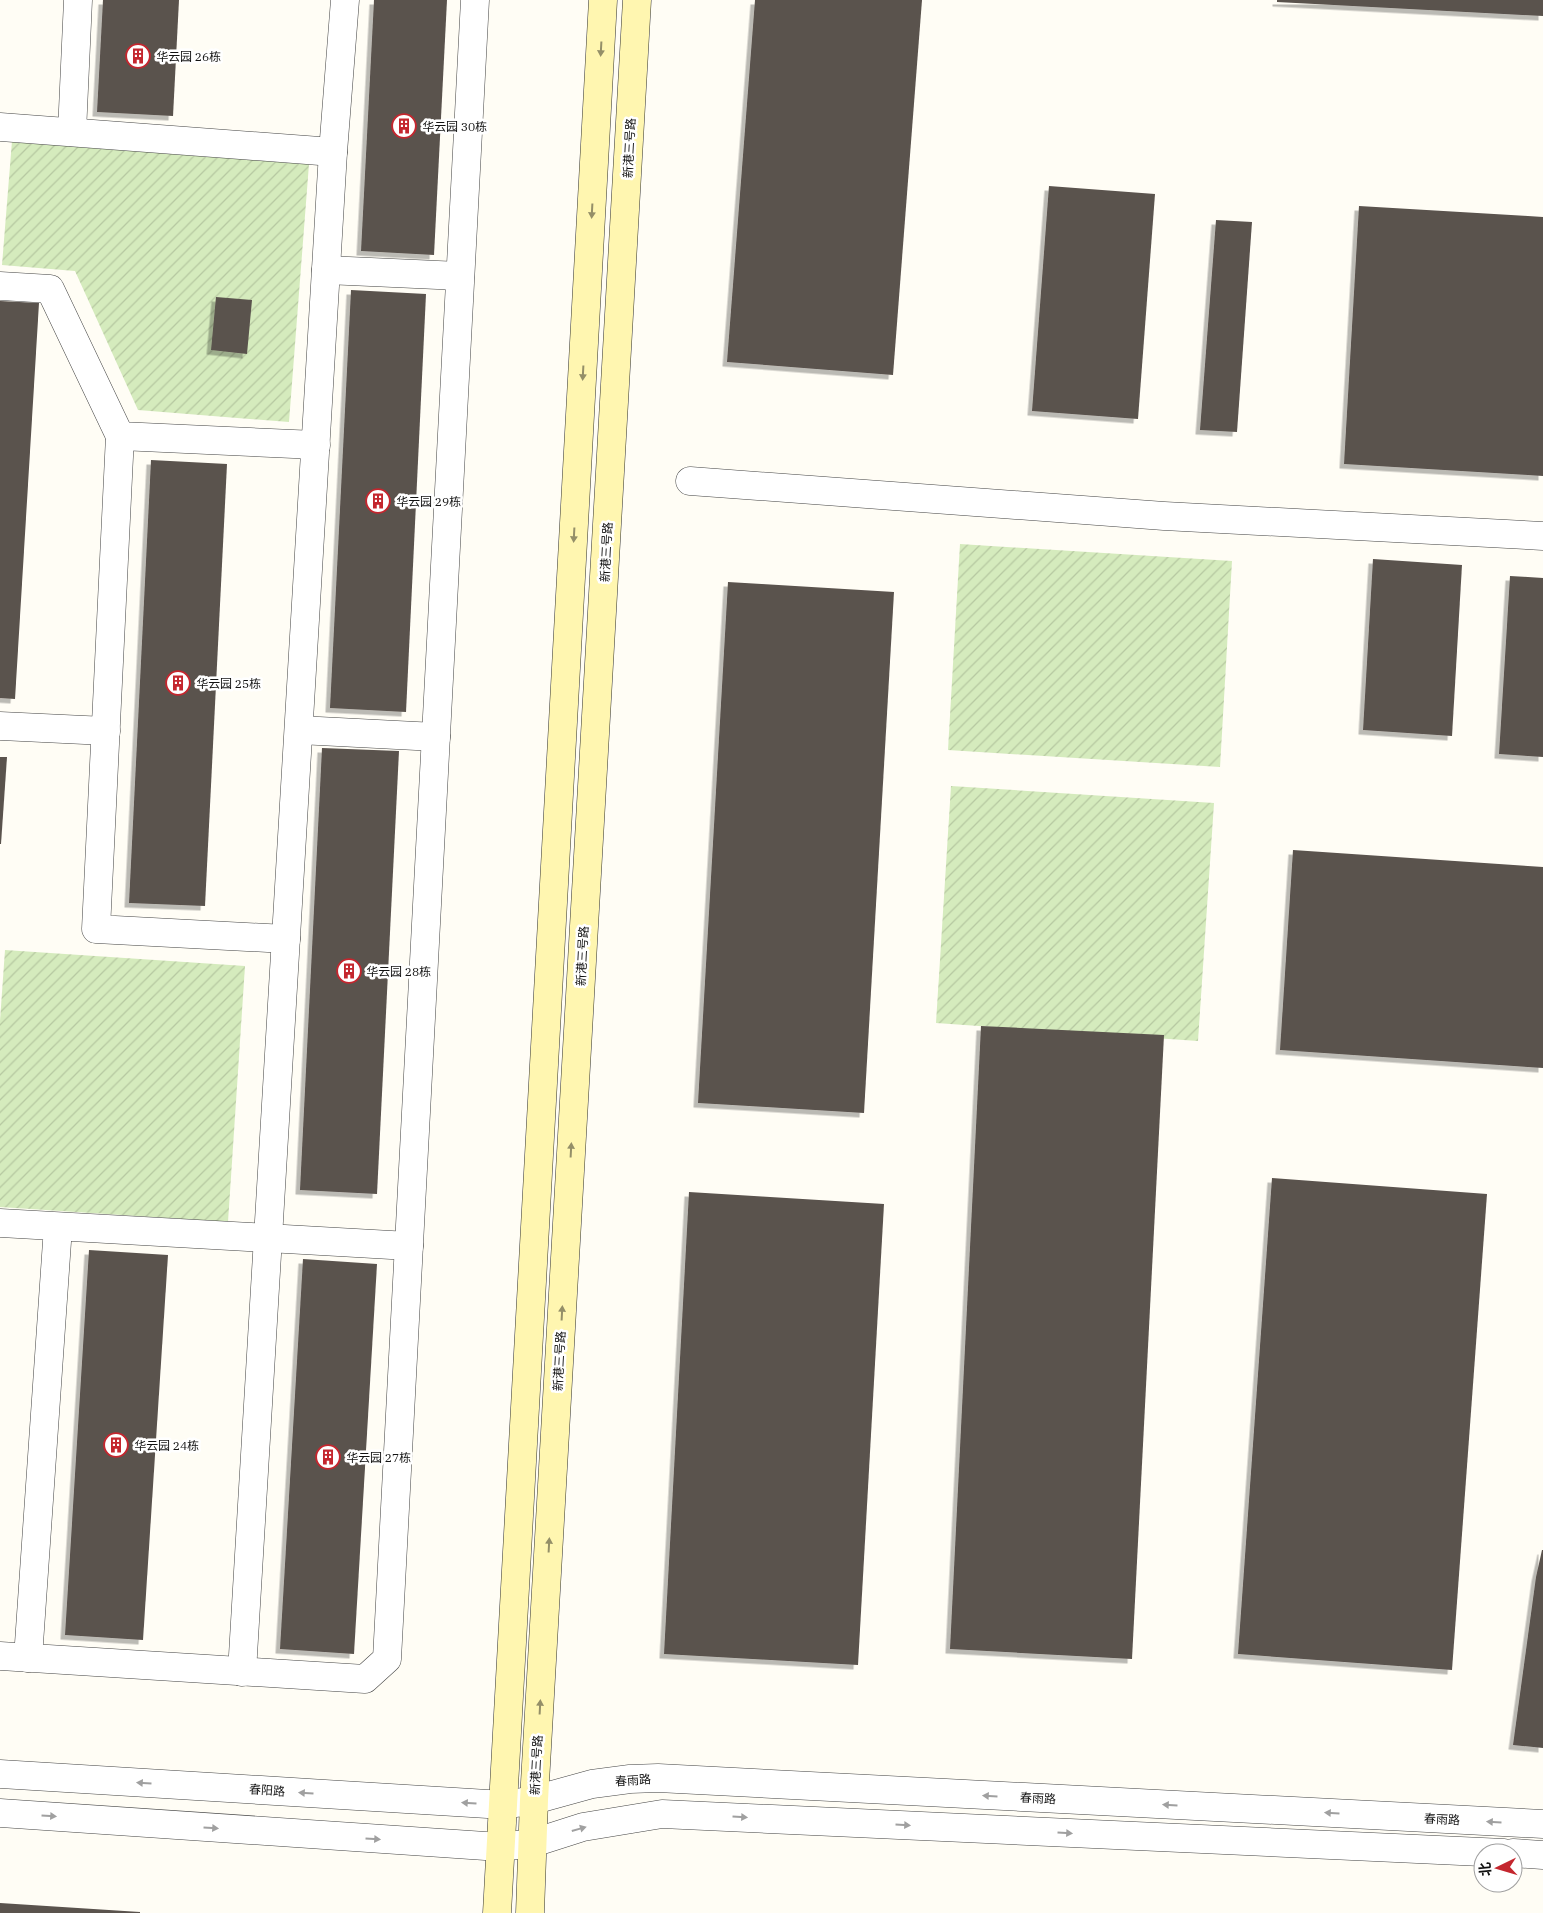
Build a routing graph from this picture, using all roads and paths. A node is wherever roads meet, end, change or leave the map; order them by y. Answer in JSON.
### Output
{"nodes":[{"id":1,"x":78,"y":0,"type":"edge"},
{"id":2,"x":345,"y":0,"type":"edge"},
{"id":3,"x":475,"y":0,"type":"edge"},
{"id":4,"x":603,"y":0,"type":"edge"},
{"id":5,"x":637,"y":0,"type":"edge"},
{"id":6,"x":0,"y":127,"type":"edge"},
{"id":7,"x":72,"y":132,"type":"junction"},
{"id":8,"x":333,"y":152,"type":"junction"},
{"id":9,"x":326,"y":270,"type":"junction"},
{"id":10,"x":460,"y":276,"type":"junction"},
{"id":11,"x":0,"y":286,"type":"edge"},
{"id":12,"x":120,"y":436,"type":"junction"},
{"id":13,"x":316,"y":445,"type":"junction"},
{"id":14,"x":690,"y":481,"type":"dead end"},
{"id":15,"x":1543,"y":536,"type":"edge"},
{"id":16,"x":0,"y":726,"type":"edge"},
{"id":17,"x":298,"y":730,"type":"junction"},
{"id":18,"x":106,"y":732,"type":"junction"},
{"id":19,"x":436,"y":737,"type":"junction"},
{"id":20,"x":286,"y":939,"type":"junction"},
{"id":21,"x":0,"y":1223,"type":"edge"},
{"id":22,"x":58,"y":1227,"type":"junction"},
{"id":23,"x":268,"y":1239,"type":"junction"},
{"id":24,"x":409,"y":1246,"type":"junction"},
{"id":25,"x":0,"y":1656,"type":"edge"},
{"id":26,"x":28,"y":1658,"type":"junction"},
{"id":27,"x":242,"y":1672,"type":"junction"},
{"id":28,"x":0,"y":1774,"type":"edge"},
{"id":29,"x":534,"y":1800,"type":"junction"},
{"id":30,"x":504,"y":1805,"type":"junction"},
{"id":31,"x":0,"y":1813,"type":"edge"},
{"id":32,"x":1543,"y":1824,"type":"edge"},
{"id":33,"x":533,"y":1843,"type":"junction"},
{"id":34,"x":500,"y":1847,"type":"junction"},
{"id":35,"x":1473,"y":1852,"type":"edge"},
{"id":36,"x":1523,"y":1854,"type":"edge"},
{"id":37,"x":1543,"y":1855,"type":"edge"},
{"id":38,"x":496,"y":1913,"type":"edge"},
{"id":39,"x":530,"y":1913,"type":"edge"}],
"edges":[{"from":1,"to":7,"type":"street"},
{"from":2,"to":8,"type":"street"},
{"from":3,"to":10,"type":"street"},
{"from":4,"to":30,"type":"main road","one_way":true},
{"from":29,"to":5,"type":"main road","name":"新港三号路","one_way":true},
{"from":6,"to":7,"type":"street"},
{"from":7,"to":8,"type":"street"},
{"from":8,"to":9,"type":"street"},
{"from":9,"to":10,"type":"street"},
{"from":9,"to":13,"type":"street"},
{"from":10,"to":19,"type":"street"},
{"from":11,"to":12,"type":"street"},
{"from":12,"to":13,"type":"street"},
{"from":12,"to":18,"type":"street"},
{"from":13,"to":17,"type":"street"},
{"from":14,"to":15,"type":"street"},
{"from":16,"to":18,"type":"street"},
{"from":17,"to":19,"type":"street"},
{"from":17,"to":20,"type":"street"},
{"from":18,"to":20,"type":"street"},
{"from":19,"to":24,"type":"street"},
{"from":20,"to":23,"type":"street"},
{"from":21,"to":22,"type":"street"},
{"from":22,"to":23,"type":"street"},
{"from":22,"to":26,"type":"street"},
{"from":23,"to":24,"type":"street"},
{"from":23,"to":27,"type":"street"},
{"from":24,"to":27,"type":"street"},
{"from":25,"to":26,"type":"street"},
{"from":26,"to":27,"type":"street"},
{"from":30,"to":28,"type":"street","name":"春阳路","one_way":true},
{"from":29,"to":30,"type":"street","name":"春阳路"},
{"from":32,"to":29,"type":"street","name":"春雨路","one_way":true},
{"from":29,"to":33,"type":"main road","name":"新港三号路"},
{"from":30,"to":34,"type":"main road"},
{"from":31,"to":34,"type":"street","one_way":true},
{"from":33,"to":34,"type":"street"},
{"from":33,"to":35,"type":"street","one_way":true},
{"from":33,"to":39,"type":"main road","name":"新港三号路"},
{"from":34,"to":38,"type":"main road"},
{"from":36,"to":37,"type":"street"}]}
